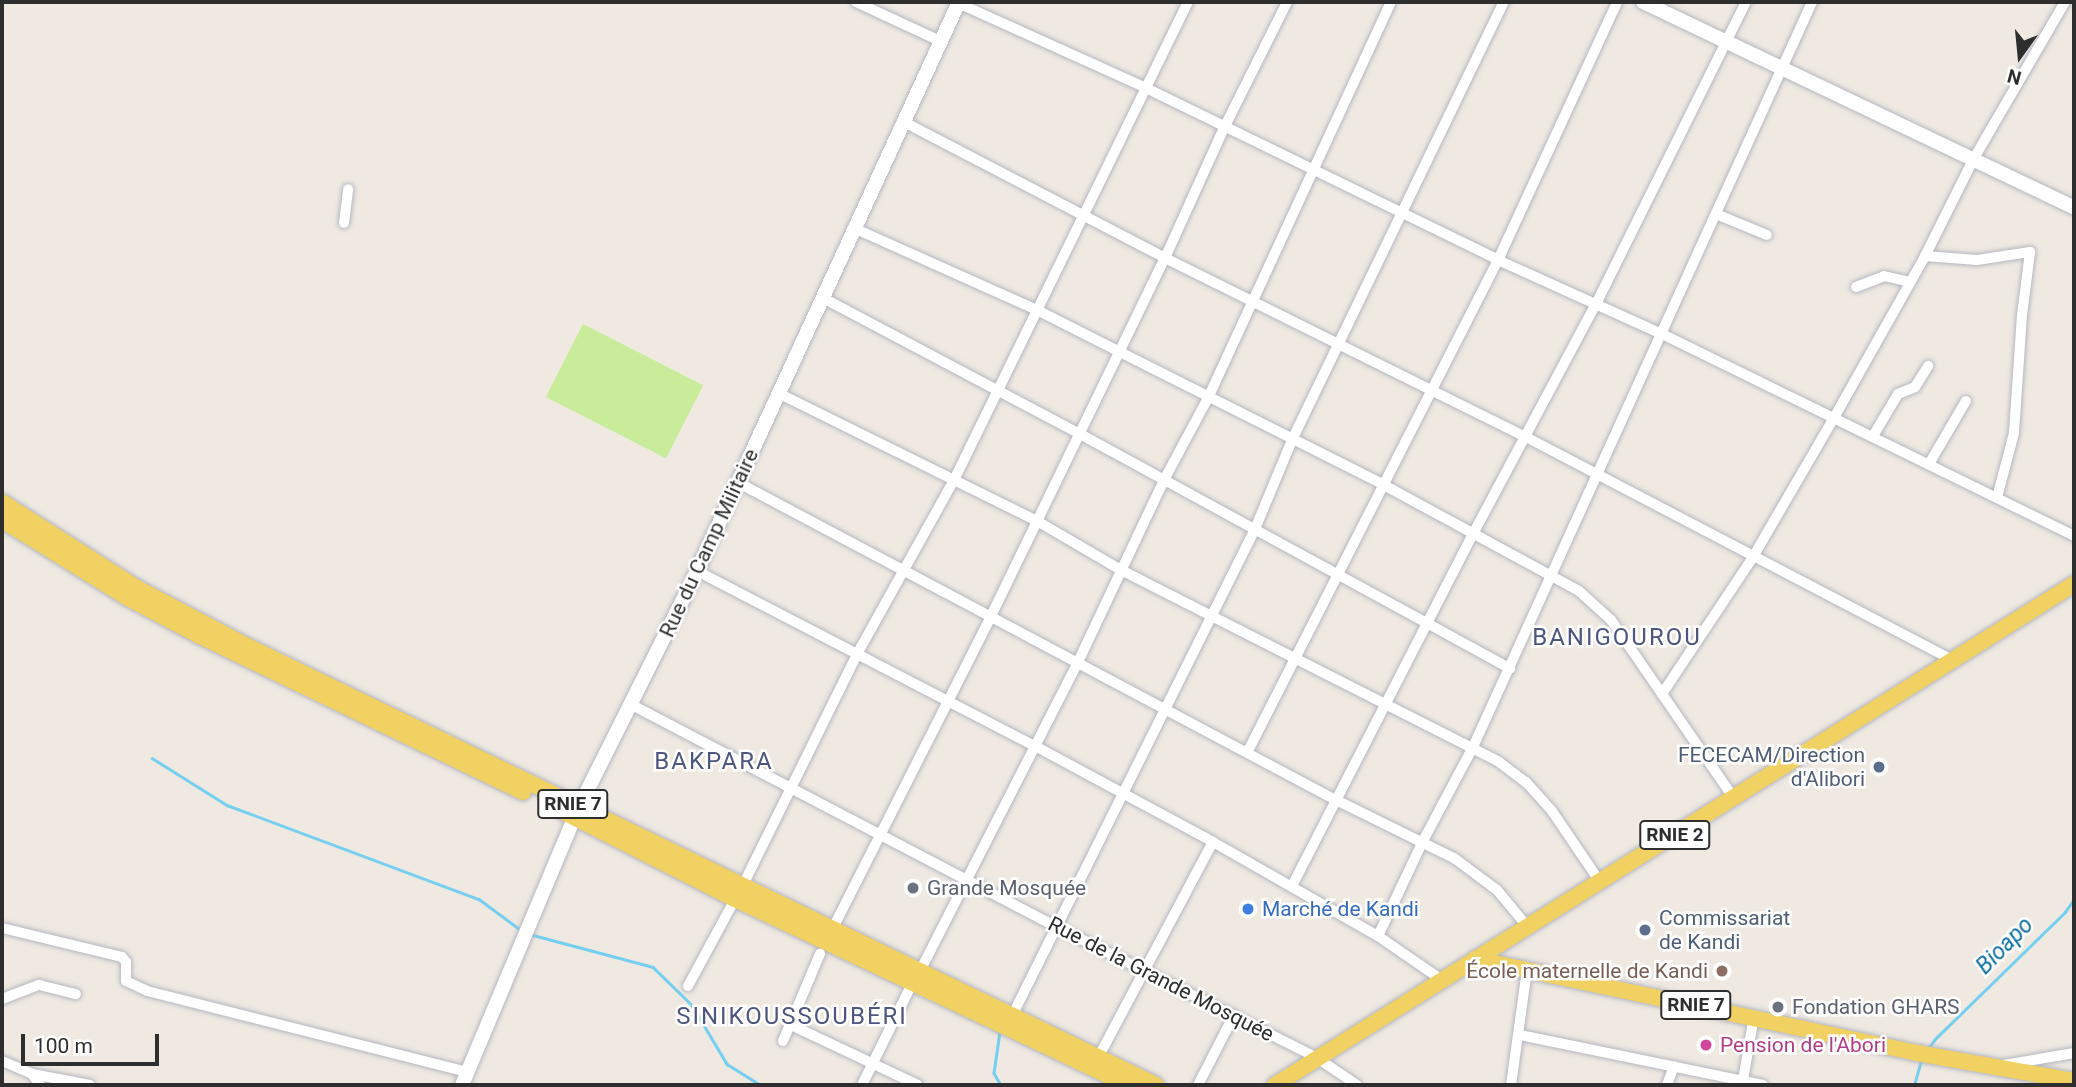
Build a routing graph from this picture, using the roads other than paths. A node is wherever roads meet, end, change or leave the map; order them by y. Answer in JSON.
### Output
{"nodes":[{"id":1,"x":856,"y":2,"type":"edge"},
{"id":2,"x":959,"y":2,"type":"edge"},
{"id":3,"x":1188,"y":2,"type":"edge"},
{"id":4,"x":1287,"y":2,"type":"edge"},
{"id":5,"x":1391,"y":2,"type":"edge"},
{"id":6,"x":1504,"y":2,"type":"edge"},
{"id":7,"x":1617,"y":2,"type":"edge"},
{"id":8,"x":1643,"y":2,"type":"edge"},
{"id":9,"x":1746,"y":2,"type":"edge"},
{"id":10,"x":1812,"y":2,"type":"edge"},
{"id":11,"x":2065,"y":2,"type":"edge"},
{"id":12,"x":940,"y":41,"type":"junction"},
{"id":13,"x":1726,"y":42,"type":"junction"},
{"id":14,"x":1781,"y":68,"type":"junction"},
{"id":15,"x":1146,"y":88,"type":"junction"},
{"id":16,"x":904,"y":122,"type":"junction"},
{"id":17,"x":1224,"y":126,"type":"junction"},
{"id":18,"x":1973,"y":160,"type":"junction"},
{"id":19,"x":1313,"y":170,"type":"junction"},
{"id":20,"x":348,"y":189,"type":"dead end"},
{"id":21,"x":2074,"y":208,"type":"edge"},
{"id":22,"x":1403,"y":213,"type":"junction"},
{"id":23,"x":1716,"y":214,"type":"junction"},
{"id":24,"x":1082,"y":215,"type":"junction"},
{"id":25,"x":344,"y":223,"type":"dead end"},
{"id":26,"x":856,"y":229,"type":"junction"},
{"id":27,"x":1767,"y":235,"type":"dead end"},
{"id":28,"x":1925,"y":256,"type":"junction"},
{"id":29,"x":1165,"y":258,"type":"junction"},
{"id":30,"x":1498,"y":260,"type":"junction"},
{"id":31,"x":1909,"y":282,"type":"junction"},
{"id":32,"x":1856,"y":287,"type":"dead end"},
{"id":33,"x":823,"y":298,"type":"junction"},
{"id":34,"x":1254,"y":300,"type":"junction"},
{"id":35,"x":1595,"y":304,"type":"junction"},
{"id":36,"x":1035,"y":309,"type":"junction"},
{"id":37,"x":1662,"y":334,"type":"junction"},
{"id":38,"x":1341,"y":344,"type":"junction"},
{"id":39,"x":1118,"y":351,"type":"junction"},
{"id":40,"x":1928,"y":366,"type":"dead end"},
{"id":41,"x":1430,"y":388,"type":"junction"},
{"id":42,"x":995,"y":391,"type":"junction"},
{"id":43,"x":778,"y":393,"type":"junction"},
{"id":44,"x":1208,"y":398,"type":"junction"},
{"id":45,"x":1966,"y":401,"type":"dead end"},
{"id":46,"x":1835,"y":416,"type":"junction"},
{"id":47,"x":1080,"y":434,"type":"junction"},
{"id":48,"x":1524,"y":436,"type":"junction"},
{"id":49,"x":1873,"y":436,"type":"junction"},
{"id":50,"x":1293,"y":440,"type":"junction"},
{"id":51,"x":1929,"y":464,"type":"junction"},
{"id":52,"x":1595,"y":475,"type":"junction"},
{"id":53,"x":954,"y":480,"type":"junction"},
{"id":54,"x":1164,"y":480,"type":"junction"},
{"id":55,"x":737,"y":482,"type":"junction"},
{"id":56,"x":1382,"y":484,"type":"junction"},
{"id":57,"x":1997,"y":498,"type":"junction"},
{"id":58,"x":2,"y":502,"type":"edge"},
{"id":59,"x":2,"y":520,"type":"edge"},
{"id":60,"x":1037,"y":521,"type":"junction"},
{"id":61,"x":1255,"y":528,"type":"junction"},
{"id":62,"x":1472,"y":534,"type":"junction"},
{"id":63,"x":2074,"y":536,"type":"edge"},
{"id":64,"x":1753,"y":557,"type":"junction"},
{"id":65,"x":1121,"y":570,"type":"junction"},
{"id":66,"x":905,"y":571,"type":"junction"},
{"id":67,"x":697,"y":572,"type":"junction"},
{"id":68,"x":1339,"y":574,"type":"junction"},
{"id":69,"x":1552,"y":577,"type":"junction"},
{"id":70,"x":2074,"y":584,"type":"edge"},
{"id":71,"x":1210,"y":615,"type":"junction"},
{"id":72,"x":991,"y":616,"type":"junction"},
{"id":73,"x":1428,"y":623,"type":"junction"},
{"id":74,"x":856,"y":656,"type":"junction"},
{"id":75,"x":1297,"y":657,"type":"junction"},
{"id":76,"x":1952,"y":660,"type":"junction"},
{"id":77,"x":1078,"y":662,"type":"junction"},
{"id":78,"x":1510,"y":668,"type":"junction"},
{"id":79,"x":1662,"y":694,"type":"junction"},
{"id":80,"x":947,"y":702,"type":"junction"},
{"id":81,"x":1385,"y":703,"type":"junction"},
{"id":82,"x":632,"y":705,"type":"junction"},
{"id":83,"x":1166,"y":710,"type":"junction"},
{"id":84,"x":1035,"y":746,"type":"junction"},
{"id":85,"x":1473,"y":747,"type":"junction"},
{"id":86,"x":1248,"y":751,"type":"junction"},
{"id":87,"x":790,"y":789,"type":"junction"},
{"id":88,"x":1122,"y":793,"type":"junction"},
{"id":89,"x":1734,"y":798,"type":"junction"},
{"id":90,"x":1334,"y":799,"type":"junction"},
{"id":91,"x":577,"y":812,"type":"junction"},
{"id":92,"x":880,"y":835,"type":"junction"},
{"id":93,"x":1423,"y":841,"type":"junction"},
{"id":94,"x":1213,"y":842,"type":"junction"},
{"id":95,"x":966,"y":879,"type":"junction"},
{"id":96,"x":1600,"y":881,"type":"junction"},
{"id":97,"x":744,"y":883,"type":"junction"},
{"id":98,"x":1292,"y":886,"type":"junction"},
{"id":99,"x":735,"y":898,"type":"junction"},
{"id":100,"x":1055,"y":926,"type":"junction"},
{"id":101,"x":1527,"y":926,"type":"junction"},
{"id":102,"x":2,"y":928,"type":"edge"},
{"id":103,"x":834,"y":928,"type":"junction"},
{"id":104,"x":1378,"y":936,"type":"junction"},
{"id":105,"x":820,"y":954,"type":"dead end"},
{"id":106,"x":1475,"y":959,"type":"junction"},
{"id":107,"x":1145,"y":970,"type":"junction"},
{"id":108,"x":1527,"y":970,"type":"junction"},
{"id":109,"x":916,"y":977,"type":"junction"},
{"id":110,"x":1442,"y":980,"type":"junction"},
{"id":111,"x":688,"y":986,"type":"dead end"},
{"id":112,"x":76,"y":994,"type":"dead end"},
{"id":113,"x":2,"y":999,"type":"edge"},
{"id":114,"x":1234,"y":1015,"type":"junction"},
{"id":115,"x":1012,"y":1016,"type":"junction"},
{"id":116,"x":1755,"y":1016,"type":"junction"},
{"id":117,"x":791,"y":1025,"type":"junction"},
{"id":118,"x":1520,"y":1035,"type":"junction"},
{"id":119,"x":783,"y":1041,"type":"dead end"},
{"id":120,"x":2074,"y":1053,"type":"edge"},
{"id":121,"x":1098,"y":1056,"type":"junction"},
{"id":122,"x":1317,"y":1058,"type":"junction"},
{"id":123,"x":2,"y":1061,"type":"edge"},
{"id":124,"x":873,"y":1063,"type":"junction"},
{"id":125,"x":1674,"y":1066,"type":"junction"},
{"id":126,"x":1998,"y":1066,"type":"junction"},
{"id":127,"x":32,"y":1074,"type":"junction"},
{"id":128,"x":465,"y":1079,"type":"edge"},
{"id":129,"x":1743,"y":1080,"type":"junction"},
{"id":130,"x":2074,"y":1081,"type":"edge"},
{"id":131,"x":63,"y":1082,"type":"edge"},
{"id":132,"x":40,"y":1085,"type":"edge"},
{"id":133,"x":90,"y":1085,"type":"edge"},
{"id":134,"x":862,"y":1085,"type":"edge"},
{"id":135,"x":918,"y":1085,"type":"edge"},
{"id":136,"x":1128,"y":1085,"type":"edge"},
{"id":137,"x":1156,"y":1085,"type":"edge"},
{"id":138,"x":1198,"y":1085,"type":"edge"},
{"id":139,"x":1275,"y":1085,"type":"edge"},
{"id":140,"x":1357,"y":1085,"type":"edge"},
{"id":141,"x":1511,"y":1085,"type":"edge"},
{"id":142,"x":1667,"y":1085,"type":"edge"},
{"id":143,"x":1763,"y":1085,"type":"edge"}],
"edges":[{"from":1,"to":12,"type":"street"},
{"from":2,"to":12,"type":"street","name":"Rue du Camp Militaire"},
{"from":2,"to":15,"type":"street"},
{"from":3,"to":15,"type":"street"},
{"from":4,"to":17,"type":"street"},
{"from":5,"to":19,"type":"street"},
{"from":6,"to":22,"type":"street"},
{"from":7,"to":30,"type":"street"},
{"from":8,"to":13,"type":"street"},
{"from":9,"to":13,"type":"street"},
{"from":10,"to":14,"type":"street"},
{"from":11,"to":18,"type":"street"},
{"from":12,"to":16,"type":"street","name":"Rue du Camp Militaire"},
{"from":13,"to":14,"type":"street"},
{"from":13,"to":35,"type":"street"},
{"from":14,"to":18,"type":"street"},
{"from":14,"to":23,"type":"street"},
{"from":15,"to":17,"type":"street"},
{"from":15,"to":24,"type":"street"},
{"from":16,"to":24,"type":"street"},
{"from":16,"to":26,"type":"street","name":"Rue du Camp Militaire"},
{"from":17,"to":19,"type":"street"},
{"from":17,"to":29,"type":"street"},
{"from":18,"to":21,"type":"street"},
{"from":18,"to":28,"type":"street"},
{"from":19,"to":22,"type":"street"},
{"from":19,"to":34,"type":"street"},
{"from":20,"to":25,"type":"street"},
{"from":22,"to":30,"type":"street"},
{"from":22,"to":38,"type":"street"},
{"from":23,"to":27,"type":"street"},
{"from":23,"to":37,"type":"street"},
{"from":24,"to":29,"type":"street"},
{"from":24,"to":36,"type":"street"},
{"from":26,"to":33,"type":"street","name":"Rue du Camp Militaire"},
{"from":26,"to":36,"type":"street"},
{"from":28,"to":31,"type":"street"},
{"from":28,"to":57,"type":"street"},
{"from":29,"to":34,"type":"street"},
{"from":29,"to":39,"type":"street"},
{"from":30,"to":35,"type":"street"},
{"from":30,"to":41,"type":"street"},
{"from":31,"to":32,"type":"street"},
{"from":31,"to":46,"type":"street"},
{"from":33,"to":42,"type":"street"},
{"from":33,"to":43,"type":"street","name":"Rue du Camp Militaire"},
{"from":34,"to":38,"type":"street"},
{"from":34,"to":44,"type":"street"},
{"from":35,"to":37,"type":"street"},
{"from":35,"to":48,"type":"street"},
{"from":36,"to":39,"type":"street"},
{"from":36,"to":42,"type":"street"},
{"from":37,"to":46,"type":"street"},
{"from":37,"to":52,"type":"street"},
{"from":38,"to":41,"type":"street"},
{"from":38,"to":50,"type":"street"},
{"from":39,"to":44,"type":"street"},
{"from":39,"to":47,"type":"street"},
{"from":40,"to":49,"type":"street"},
{"from":41,"to":48,"type":"street"},
{"from":41,"to":56,"type":"street"},
{"from":42,"to":47,"type":"street"},
{"from":42,"to":53,"type":"street"},
{"from":43,"to":53,"type":"street"},
{"from":43,"to":55,"type":"street","name":"Rue du Camp Militaire"},
{"from":44,"to":50,"type":"street"},
{"from":44,"to":54,"type":"street"},
{"from":45,"to":51,"type":"street"},
{"from":46,"to":49,"type":"street"},
{"from":46,"to":64,"type":"street"},
{"from":47,"to":54,"type":"street"},
{"from":47,"to":60,"type":"street"},
{"from":48,"to":52,"type":"street"},
{"from":48,"to":62,"type":"street"},
{"from":49,"to":51,"type":"street"},
{"from":50,"to":56,"type":"street"},
{"from":50,"to":61,"type":"street"},
{"from":51,"to":57,"type":"street"},
{"from":52,"to":64,"type":"street"},
{"from":52,"to":69,"type":"street"},
{"from":53,"to":60,"type":"street"},
{"from":53,"to":66,"type":"street"},
{"from":54,"to":61,"type":"street"},
{"from":54,"to":65,"type":"street"},
{"from":55,"to":66,"type":"street"},
{"from":55,"to":67,"type":"street","name":"Rue du Camp Militaire"},
{"from":56,"to":62,"type":"street"},
{"from":56,"to":68,"type":"street"},
{"from":57,"to":63,"type":"street"},
{"from":58,"to":91,"type":"main road","number":"RNIE 7"},
{"from":59,"to":91,"type":"main road","number":"RNIE 7"},
{"from":60,"to":65,"type":"street"},
{"from":60,"to":72,"type":"street"},
{"from":61,"to":68,"type":"street"},
{"from":61,"to":71,"type":"street"},
{"from":62,"to":69,"type":"street"},
{"from":62,"to":73,"type":"street"},
{"from":64,"to":76,"type":"street"},
{"from":64,"to":79,"type":"street"},
{"from":65,"to":71,"type":"street"},
{"from":65,"to":77,"type":"street"},
{"from":66,"to":72,"type":"street"},
{"from":66,"to":74,"type":"street"},
{"from":67,"to":74,"type":"street"},
{"from":67,"to":82,"type":"street","name":"Rue du Camp Militaire"},
{"from":68,"to":73,"type":"street"},
{"from":68,"to":75,"type":"street"},
{"from":69,"to":78,"type":"street"},
{"from":69,"to":79,"type":"street"},
{"from":70,"to":76,"type":"main road","number":"RNIE 2"},
{"from":71,"to":75,"type":"street"},
{"from":71,"to":83,"type":"street"},
{"from":72,"to":77,"type":"street"},
{"from":72,"to":80,"type":"street"},
{"from":73,"to":78,"type":"street"},
{"from":73,"to":81,"type":"street"},
{"from":74,"to":80,"type":"street"},
{"from":74,"to":87,"type":"street"},
{"from":75,"to":81,"type":"street"},
{"from":75,"to":86,"type":"street"},
{"from":76,"to":89,"type":"main road","number":"RNIE 2"},
{"from":77,"to":83,"type":"street"},
{"from":77,"to":84,"type":"street"},
{"from":78,"to":85,"type":"street"},
{"from":79,"to":89,"type":"street"},
{"from":80,"to":84,"type":"street"},
{"from":80,"to":92,"type":"street"},
{"from":81,"to":85,"type":"street"},
{"from":81,"to":90,"type":"street"},
{"from":82,"to":87,"type":"street","name":"Rue de la Grande Mosquée"},
{"from":82,"to":91,"type":"street","name":"Rue du Camp Militaire"},
{"from":83,"to":86,"type":"street"},
{"from":83,"to":88,"type":"street"},
{"from":84,"to":88,"type":"street"},
{"from":84,"to":95,"type":"street"},
{"from":85,"to":93,"type":"street"},
{"from":85,"to":96,"type":"street"},
{"from":86,"to":90,"type":"street"},
{"from":87,"to":92,"type":"street","name":"Rue de la Grande Mosquée"},
{"from":87,"to":97,"type":"street"},
{"from":88,"to":94,"type":"street"},
{"from":88,"to":100,"type":"street"},
{"from":89,"to":96,"type":"main road","number":"RNIE 2"},
{"from":90,"to":93,"type":"street"},
{"from":90,"to":98,"type":"street"},
{"from":91,"to":97,"type":"main road","number":"RNIE 7"},
{"from":91,"to":99,"type":"main road","number":"RNIE 7"},
{"from":91,"to":128,"type":"street","name":"Rue du Camp Militaire"},
{"from":92,"to":95,"type":"street","name":"Rue de la Grande Mosquée"},
{"from":92,"to":103,"type":"street"},
{"from":93,"to":101,"type":"street"},
{"from":93,"to":104,"type":"street"},
{"from":94,"to":98,"type":"street"},
{"from":94,"to":107,"type":"street"},
{"from":95,"to":100,"type":"street","name":"Rue de la Grande Mosquée"},
{"from":95,"to":109,"type":"street"},
{"from":96,"to":101,"type":"main road","number":"RNIE 2"},
{"from":97,"to":103,"type":"main road","number":"RNIE 7"},
{"from":98,"to":104,"type":"street"},
{"from":99,"to":109,"type":"main road","number":"RNIE 7"},
{"from":99,"to":111,"type":"street"},
{"from":100,"to":107,"type":"street","name":"Rue de la Grande Mosquée"},
{"from":100,"to":115,"type":"street"},
{"from":101,"to":106,"type":"main road","number":"RNIE 2"},
{"from":102,"to":128,"type":"street"},
{"from":103,"to":109,"type":"main road","number":"RNIE 7"},
{"from":104,"to":110,"type":"street"},
{"from":105,"to":117,"type":"street"},
{"from":106,"to":108,"type":"main road","name":"RNIE 7","number":"RNIE 7"},
{"from":106,"to":110,"type":"main road","number":"RNIE 2"},
{"from":107,"to":114,"type":"street","name":"Rue de la Grande Mosquée"},
{"from":107,"to":121,"type":"street"},
{"from":108,"to":116,"type":"main road","name":"RNIE 7","number":"RNIE 7"},
{"from":108,"to":118,"type":"street"},
{"from":109,"to":115,"type":"main road","number":"RNIE 7"},
{"from":109,"to":124,"type":"street"},
{"from":109,"to":136,"type":"main road","number":"RNIE 7"},
{"from":110,"to":122,"type":"main road","number":"RNIE 2"},
{"from":112,"to":113,"type":"street"},
{"from":114,"to":122,"type":"street","name":"Rue de la Grande Mosquée"},
{"from":114,"to":138,"type":"street"},
{"from":115,"to":121,"type":"main road","number":"RNIE 7"},
{"from":116,"to":126,"type":"main road","name":"RNIE 7","number":"RNIE 7"},
{"from":116,"to":129,"type":"street"},
{"from":117,"to":119,"type":"street"},
{"from":117,"to":124,"type":"street"},
{"from":118,"to":125,"type":"street"},
{"from":118,"to":141,"type":"street"},
{"from":120,"to":126,"type":"street"},
{"from":121,"to":137,"type":"main road","number":"RNIE 7"},
{"from":122,"to":139,"type":"main road","number":"RNIE 2"},
{"from":122,"to":140,"type":"street","name":"Rue de la Grande Mosquée"},
{"from":123,"to":127,"type":"street"},
{"from":124,"to":134,"type":"street"},
{"from":124,"to":135,"type":"street"},
{"from":125,"to":129,"type":"street"},
{"from":125,"to":142,"type":"street"},
{"from":126,"to":130,"type":"main road","number":"RNIE 7"},
{"from":127,"to":131,"type":"street"},
{"from":127,"to":132,"type":"street"},
{"from":129,"to":143,"type":"street"},
{"from":131,"to":133,"type":"street"}]}
